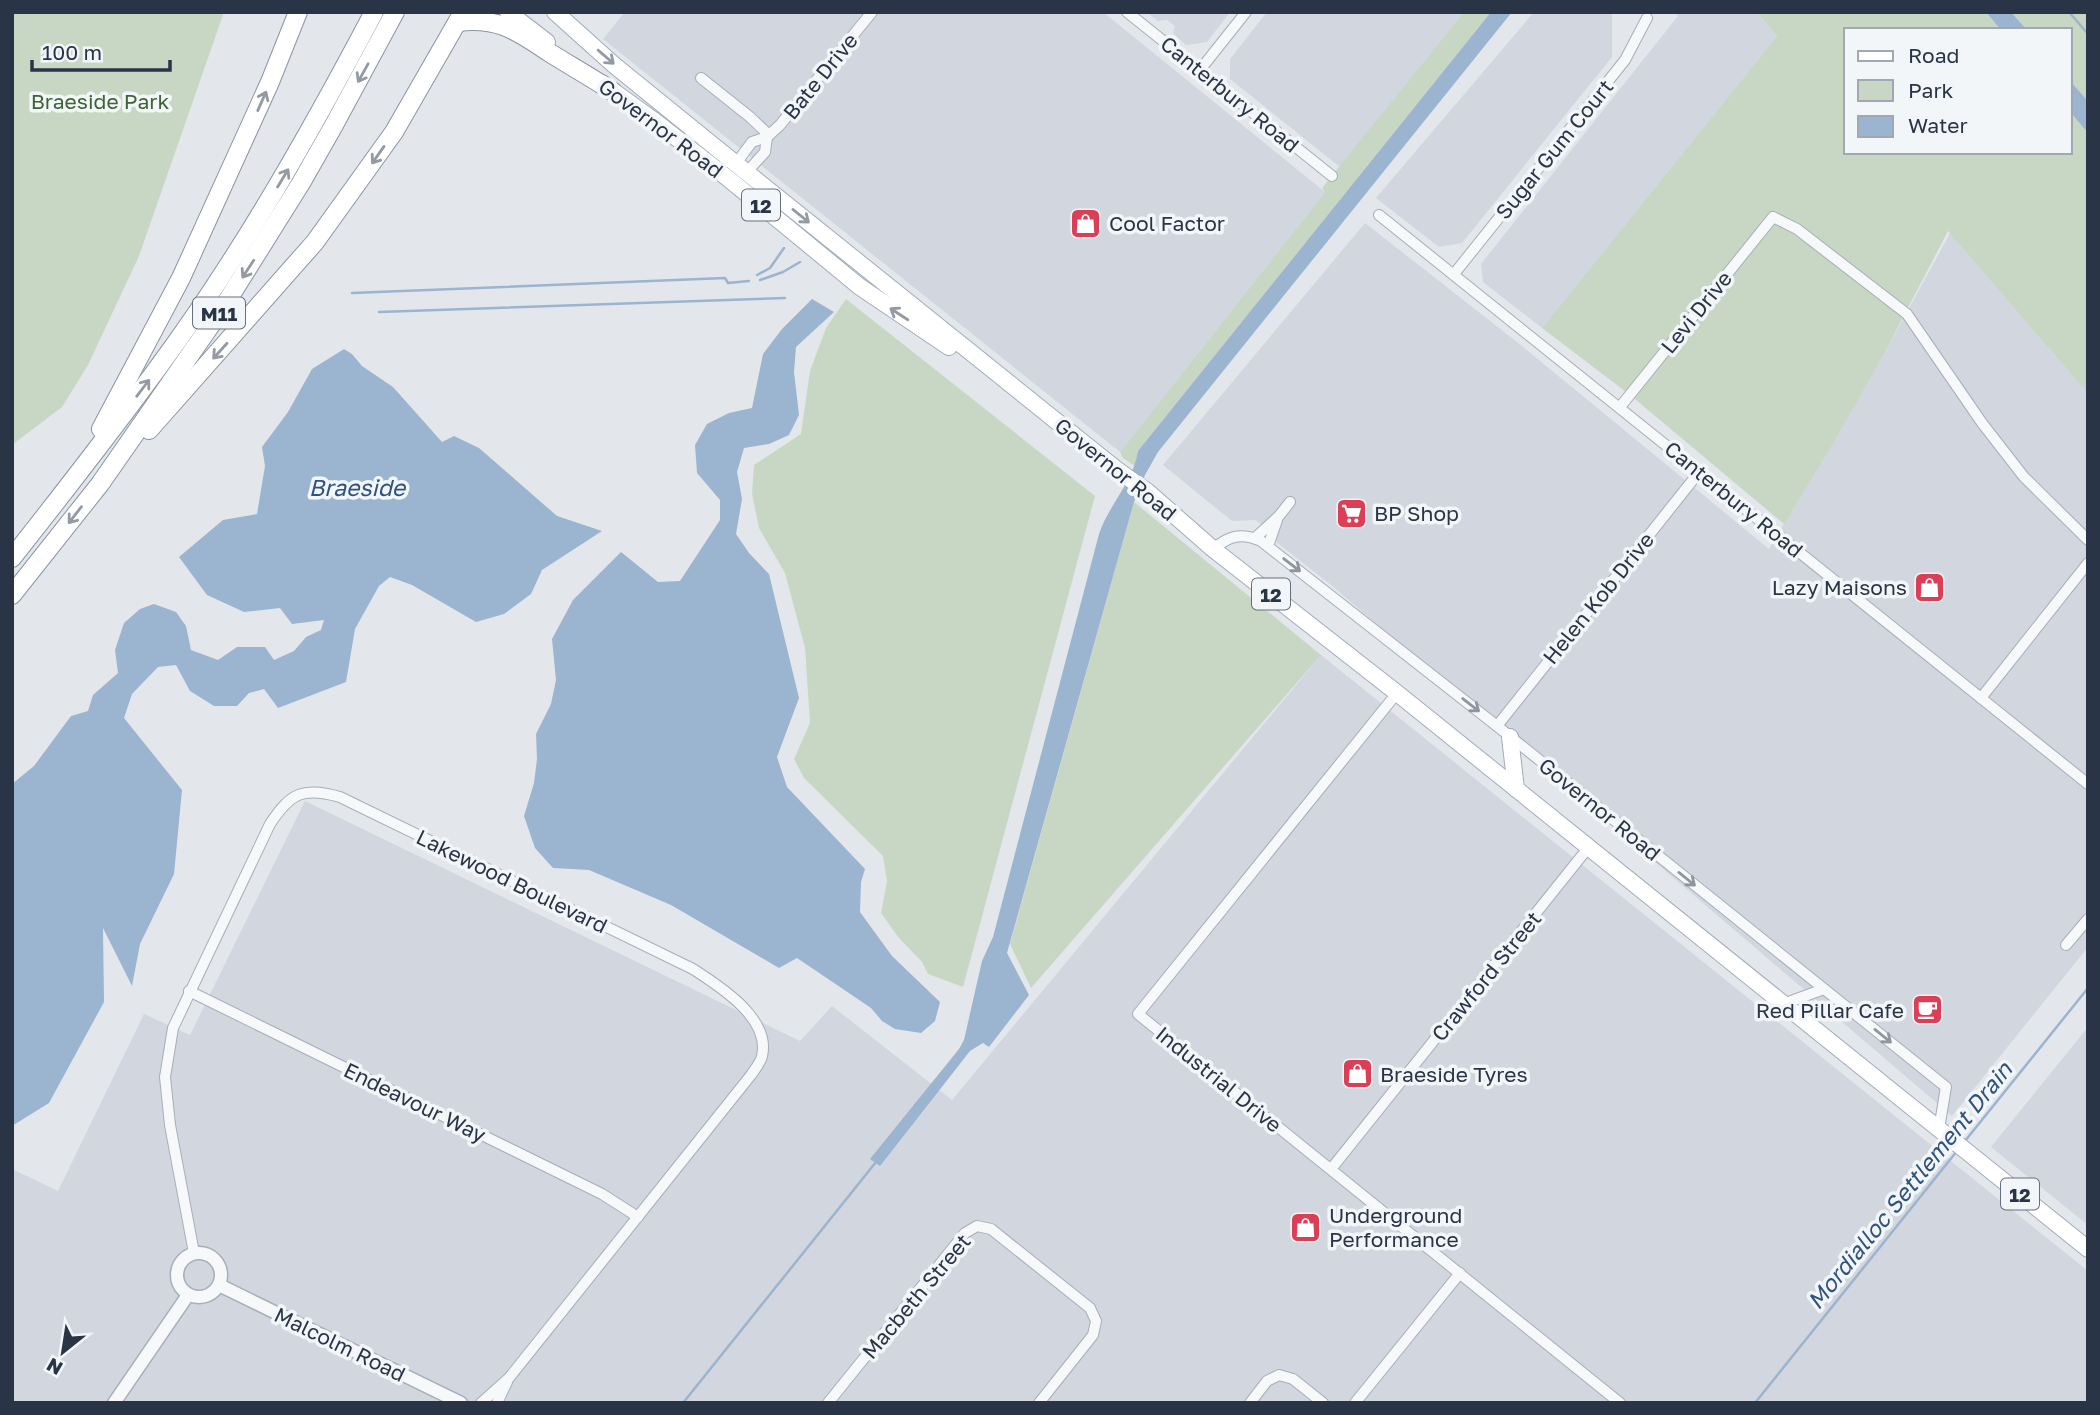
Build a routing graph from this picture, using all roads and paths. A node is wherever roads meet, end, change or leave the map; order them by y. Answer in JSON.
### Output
{"nodes":[{"id":1,"x":374,"y":12,"type":"edge"},
{"id":2,"x":395,"y":12,"type":"edge"},
{"id":3,"x":508,"y":12,"type":"edge"},
{"id":4,"x":555,"y":12,"type":"edge"},
{"id":5,"x":872,"y":12,"type":"edge"},
{"id":6,"x":1127,"y":12,"type":"edge"},
{"id":7,"x":1246,"y":12,"type":"edge"},
{"id":8,"x":296,"y":16,"type":"edge"},
{"id":9,"x":461,"y":17,"type":"edge"},
{"id":10,"x":1647,"y":18,"type":"dead end"},
{"id":11,"x":1200,"y":69,"type":"junction"},
{"id":12,"x":701,"y":78,"type":"dead end"},
{"id":13,"x":612,"y":91,"type":"junction"},
{"id":14,"x":768,"y":136,"type":"junction"},
{"id":15,"x":741,"y":168,"type":"junction"},
{"id":16,"x":1332,"y":176,"type":"dead end"},
{"id":17,"x":730,"y":180,"type":"junction"},
{"id":18,"x":1380,"y":215,"type":"dead end"},
{"id":19,"x":1454,"y":274,"type":"junction"},
{"id":20,"x":1018,"y":391,"type":"junction"},
{"id":21,"x":1620,"y":407,"type":"junction"},
{"id":22,"x":81,"y":470,"type":"junction"},
{"id":23,"x":1700,"y":471,"type":"junction"},
{"id":24,"x":100,"y":484,"type":"junction"},
{"id":25,"x":1290,"y":502,"type":"dead end"},
{"id":26,"x":1279,"y":516,"type":"junction"},
{"id":27,"x":1255,"y":538,"type":"junction"},
{"id":28,"x":2088,"y":540,"type":"edge"},
{"id":29,"x":1268,"y":546,"type":"junction"},
{"id":30,"x":1213,"y":549,"type":"junction"},
{"id":31,"x":12,"y":558,"type":"edge"},
{"id":32,"x":2088,"y":563,"type":"edge"},
{"id":33,"x":12,"y":595,"type":"edge"},
{"id":34,"x":1397,"y":693,"type":"junction"},
{"id":35,"x":1981,"y":698,"type":"junction"},
{"id":36,"x":1497,"y":726,"type":"junction"},
{"id":37,"x":1510,"y":737,"type":"junction"},
{"id":38,"x":2088,"y":784,"type":"edge"},
{"id":39,"x":1516,"y":789,"type":"junction"},
{"id":40,"x":1588,"y":848,"type":"junction"},
{"id":41,"x":2088,"y":919,"type":"edge"},
{"id":42,"x":2066,"y":945,"type":"dead end"},
{"id":43,"x":1824,"y":989,"type":"junction"},
{"id":44,"x":189,"y":991,"type":"junction"},
{"id":45,"x":1783,"y":1004,"type":"junction"},
{"id":46,"x":1939,"y":1129,"type":"junction"},
{"id":47,"x":1331,"y":1169,"type":"junction"},
{"id":48,"x":638,"y":1217,"type":"junction"},
{"id":49,"x":2088,"y":1249,"type":"edge"},
{"id":50,"x":194,"y":1253,"type":"junction"},
{"id":51,"x":1460,"y":1272,"type":"junction"},
{"id":52,"x":219,"y":1285,"type":"junction"},
{"id":53,"x":188,"y":1295,"type":"junction"},
{"id":54,"x":509,"y":1378,"type":"junction"},
{"id":55,"x":114,"y":1403,"type":"edge"},
{"id":56,"x":461,"y":1403,"type":"edge"},
{"id":57,"x":481,"y":1403,"type":"edge"},
{"id":58,"x":496,"y":1403,"type":"edge"},
{"id":59,"x":828,"y":1403,"type":"edge"},
{"id":60,"x":1039,"y":1403,"type":"edge"},
{"id":61,"x":1250,"y":1403,"type":"edge"},
{"id":62,"x":1323,"y":1403,"type":"edge"},
{"id":63,"x":1355,"y":1403,"type":"edge"},
{"id":64,"x":1620,"y":1403,"type":"edge"}],
"edges":[{"from":22,"to":1,"type":"highway","number":"M11","one_way":true},
{"from":2,"to":24,"type":"highway","number":"M11","one_way":true},
{"from":3,"to":13,"type":"main road","name":"Governor Road","number":"12"},
{"from":4,"to":15,"type":"main road","name":"Governor Road","number":"12","one_way":true},
{"from":5,"to":14,"type":"street","name":"Bate Drive"},
{"from":6,"to":11,"type":"street","name":"Canterbury Road"},
{"from":7,"to":11,"type":"street"},
{"from":22,"to":8,"type":"highway","one_way":true},
{"from":9,"to":13,"type":"highway"},
{"from":9,"to":24,"type":"highway","one_way":true},
{"from":10,"to":19,"type":"street","name":"Sugar Gum Court"},
{"from":11,"to":16,"type":"street","name":"Canterbury Road"},
{"from":12,"to":14,"type":"street"},
{"from":13,"to":17,"type":"main road","name":"Governor Road","number":"12"},
{"from":14,"to":15,"type":"street","name":"Bate Drive"},
{"from":14,"to":15,"type":"street","name":"Bate Drive"},
{"from":15,"to":17,"type":"street","name":"Bate Drive"},
{"from":15,"to":17,"type":"street","name":"Bate Drive"},
{"from":15,"to":20,"type":"main road","name":"Governor Road","number":"12","one_way":true},
{"from":20,"to":17,"type":"main road","name":"Governor Road","number":"12","one_way":true},
{"from":18,"to":19,"type":"street","name":"Canterbury Road"},
{"from":19,"to":21,"type":"street","name":"Canterbury Road"},
{"from":20,"to":30,"type":"main road","name":"Governor Road","number":"12"},
{"from":21,"to":23,"type":"street","name":"Canterbury Road"},
{"from":21,"to":28,"type":"street","name":"Levi Drive"},
{"from":22,"to":31,"type":"highway","number":"M11"},
{"from":23,"to":35,"type":"street","name":"Canterbury Road"},
{"from":23,"to":36,"type":"street","name":"Helen Kob Drive"},
{"from":24,"to":33,"type":"highway","number":"M11","one_way":true},
{"from":25,"to":26,"type":"street"},
{"from":26,"to":27,"type":"street"},
{"from":26,"to":29,"type":"street"},
{"from":27,"to":29,"type":"street","name":"Governor Road"},
{"from":27,"to":30,"type":"street"},
{"from":29,"to":36,"type":"street","name":"Governor Road","one_way":true},
{"from":30,"to":34,"type":"main road","name":"Governor Road","number":"12"},
{"from":32,"to":35,"type":"street"},
{"from":34,"to":39,"type":"main road","name":"Governor Road","number":"12"},
{"from":34,"to":47,"type":"street","name":"Industrial Drive"},
{"from":35,"to":38,"type":"street","name":"Canterbury Road"},
{"from":36,"to":37,"type":"street","name":"Governor Road"},
{"from":37,"to":39,"type":"main road"},
{"from":37,"to":43,"type":"street","name":"Governor Road","one_way":true},
{"from":39,"to":40,"type":"main road","name":"Governor Road","number":"12"},
{"from":40,"to":45,"type":"main road","name":"Governor Road","number":"12"},
{"from":40,"to":47,"type":"street","name":"Crawford Street"},
{"from":41,"to":42,"type":"street"},
{"from":43,"to":45,"type":"street"},
{"from":43,"to":46,"type":"street","name":"Governor Road","one_way":true},
{"from":44,"to":48,"type":"street","name":"Endeavour Way"},
{"from":44,"to":48,"type":"street","name":"Lakewood Boulevard"},
{"from":44,"to":50,"type":"street","name":"Lakewood Boulevard"},
{"from":45,"to":46,"type":"main road","name":"Governor Road","number":"12"},
{"from":46,"to":49,"type":"main road","name":"Governor Road","number":"12"},
{"from":47,"to":51,"type":"street","name":"Industrial Drive"},
{"from":48,"to":54,"type":"street","name":"Lakewood Boulevard"},
{"from":50,"to":52,"type":"street"},
{"from":50,"to":53,"type":"street"},
{"from":51,"to":63,"type":"street"},
{"from":51,"to":64,"type":"street","name":"Industrial Drive"},
{"from":52,"to":53,"type":"street"},
{"from":52,"to":56,"type":"street","name":"Malcolm Road"},
{"from":53,"to":55,"type":"street"},
{"from":54,"to":57,"type":"street","name":"Lakewood Boulevard"},
{"from":54,"to":58,"type":"street","name":"Lakewood Boulevard"},
{"from":59,"to":60,"type":"street","name":"Macbeth Street"},
{"from":61,"to":62,"type":"street"}]}
